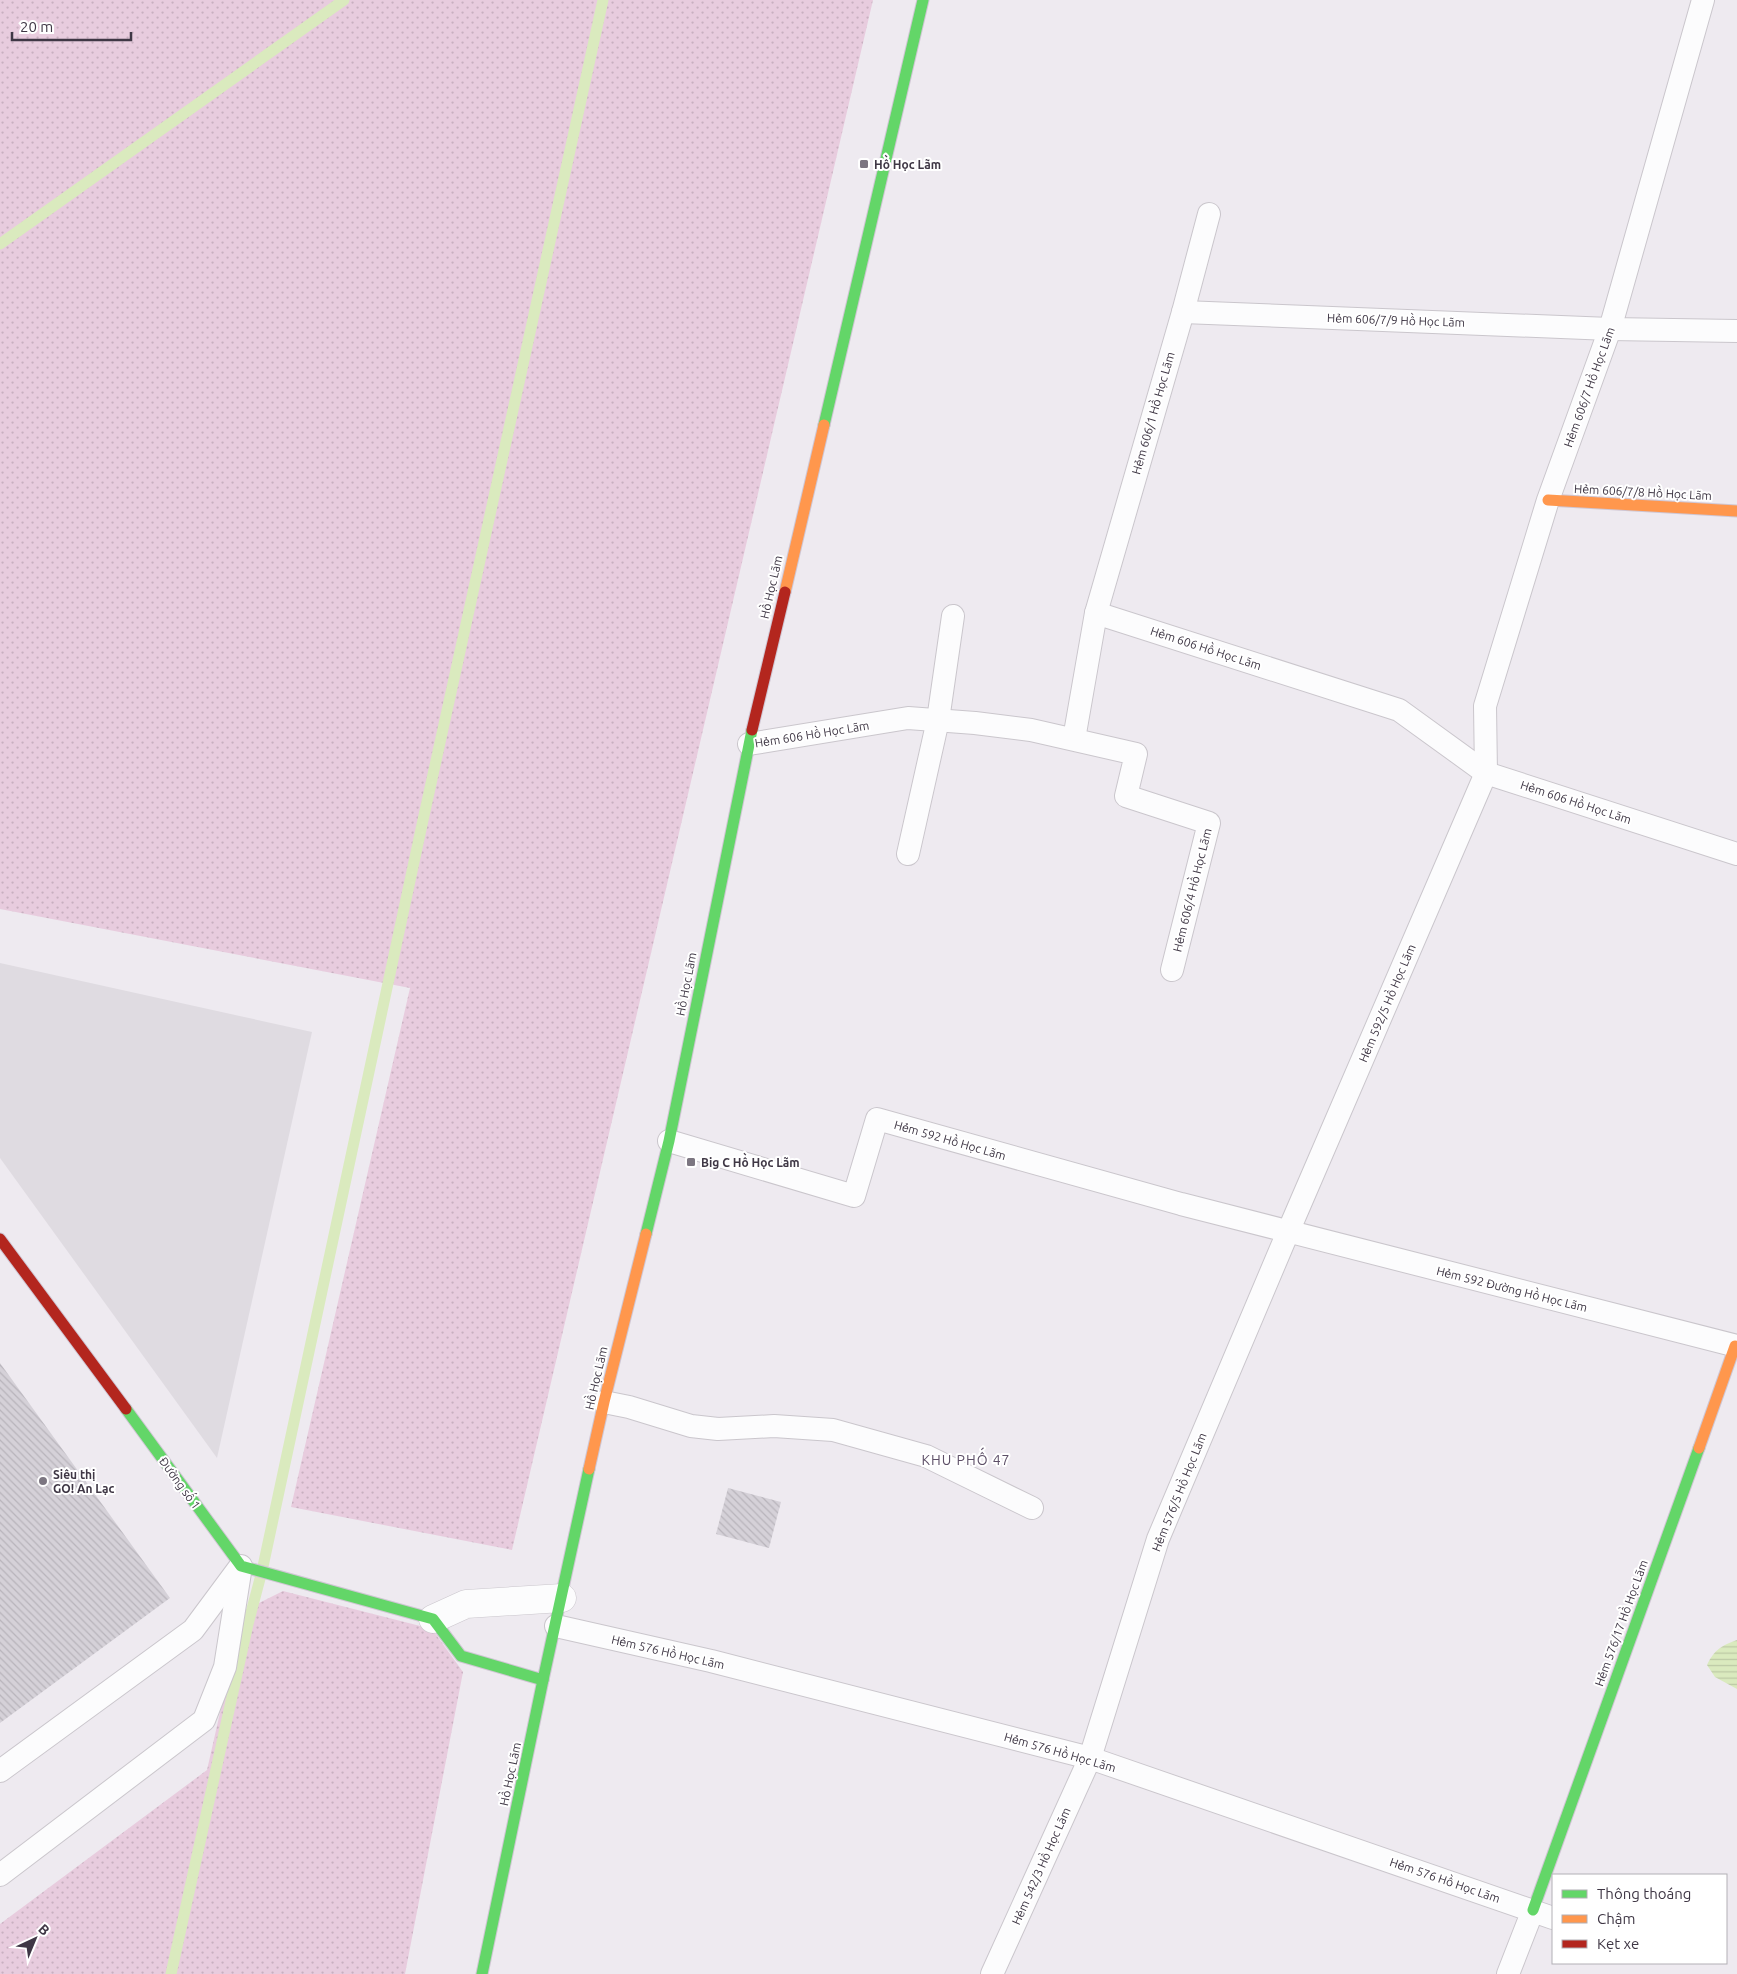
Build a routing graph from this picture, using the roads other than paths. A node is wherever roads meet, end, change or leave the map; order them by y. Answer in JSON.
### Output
{"nodes":[{"id":1,"x":922,"y":0,"type":"edge"},
{"id":2,"x":1703,"y":0,"type":"edge"},
{"id":3,"x":1209,"y":214,"type":"dead end"},
{"id":4,"x":1182,"y":312,"type":"junction"},
{"id":5,"x":1610,"y":329,"type":"junction"},
{"id":6,"x":1737,"y":332,"type":"edge"},
{"id":7,"x":1548,"y":500,"type":"junction"},
{"id":8,"x":1737,"y":511,"type":"edge"},
{"id":9,"x":1096,"y":613,"type":"junction"},
{"id":10,"x":953,"y":616,"type":"dead end"},
{"id":11,"x":938,"y":720,"type":"junction"},
{"id":12,"x":1074,"y":739,"type":"junction"},
{"id":13,"x":748,"y":744,"type":"junction"},
{"id":14,"x":1486,"y":773,"type":"junction"},
{"id":15,"x":908,"y":854,"type":"dead end"},
{"id":16,"x":1737,"y":854,"type":"edge"},
{"id":17,"x":1172,"y":970,"type":"dead end"},
{"id":18,"x":669,"y":1141,"type":"junction"},
{"id":19,"x":1288,"y":1232,"type":"junction"},
{"id":20,"x":0,"y":1239,"type":"edge"},
{"id":21,"x":1736,"y":1346,"type":"edge"},
{"id":22,"x":604,"y":1402,"type":"junction"},
{"id":23,"x":1032,"y":1508,"type":"dead end"},
{"id":24,"x":241,"y":1566,"type":"junction"},
{"id":25,"x":562,"y":1598,"type":"junction"},
{"id":26,"x":433,"y":1619,"type":"junction"},
{"id":27,"x":556,"y":1626,"type":"junction"},
{"id":28,"x":543,"y":1680,"type":"junction"},
{"id":29,"x":1090,"y":1758,"type":"junction"},
{"id":30,"x":0,"y":1771,"type":"edge"},
{"id":31,"x":1557,"y":1874,"type":"edge"},
{"id":32,"x":0,"y":1875,"type":"edge"},
{"id":33,"x":1552,"y":1888,"type":"edge"},
{"id":34,"x":1543,"y":1914,"type":"edge"},
{"id":35,"x":482,"y":1974,"type":"edge"},
{"id":36,"x":992,"y":1974,"type":"edge"},
{"id":37,"x":1508,"y":1974,"type":"edge"}],
"edges":[{"from":1,"to":13,"type":"main road","name":"Hồ Học Lãm"},
{"from":2,"to":5,"type":"lane","name":"Hẻm 606/7 Hồ Học Lãm"},
{"from":3,"to":4,"type":"lane","name":"Hẻm 606/1 Hồ Học Lãm"},
{"from":4,"to":5,"type":"lane","name":"Hẻm 606/7/9 Hồ Học Lãm"},
{"from":4,"to":9,"type":"lane","name":"Hẻm 606/1 Hồ Học Lãm"},
{"from":5,"to":6,"type":"lane","name":"Hẻm 606/7/9 Hồ Học Lãm"},
{"from":5,"to":7,"type":"lane","name":"Hẻm 606/7 Hồ Học Lãm"},
{"from":7,"to":8,"type":"main road","name":"Hẻm 606/7/8 Hồ Học Lãm"},
{"from":7,"to":14,"type":"lane","name":"Hẻm 606/7 Hồ Học Lãm"},
{"from":9,"to":12,"type":"lane"},
{"from":9,"to":14,"type":"lane","name":"Hẻm 606 Hồ Học Lãm"},
{"from":10,"to":11,"type":"lane"},
{"from":11,"to":12,"type":"lane","name":"Hẻm 606 Hồ Học Lãm"},
{"from":11,"to":13,"type":"lane","name":"Hẻm 606 Hồ Học Lãm"},
{"from":11,"to":15,"type":"lane"},
{"from":12,"to":17,"type":"lane","name":"Hẻm 606/4 Hồ Học Lãm"},
{"from":13,"to":18,"type":"main road","name":"Hồ Học Lãm"},
{"from":14,"to":16,"type":"lane","name":"Hẻm 606 Hồ Học Lãm"},
{"from":14,"to":19,"type":"lane","name":"Hẻm 592/5 Hồ Học Lãm"},
{"from":18,"to":19,"type":"lane","name":"Hẻm 592 Hồ Học Lãm"},
{"from":18,"to":22,"type":"main road","name":"Hồ Học Lãm"},
{"from":19,"to":21,"type":"lane","name":"Hẻm 592 Đường Hồ Học Lãm"},
{"from":19,"to":29,"type":"lane","name":"Hẻm 576/5 Hồ Học Lãm"},
{"from":20,"to":24,"type":"main road","name":"Đường số 1"},
{"from":21,"to":31,"type":"main road","name":"Hẻm 576/17 Hồ Học Lãm"},
{"from":22,"to":23,"type":"lane"},
{"from":22,"to":25,"type":"main road","name":"Hồ Học Lãm"},
{"from":24,"to":26,"type":"main road"},
{"from":24,"to":30,"type":"lane"},
{"from":24,"to":32,"type":"lane"},
{"from":25,"to":26,"type":"street"},
{"from":25,"to":27,"type":"main road","name":"Hồ Học Lãm"},
{"from":26,"to":28,"type":"main road"},
{"from":27,"to":28,"type":"main road","name":"Hồ Học Lãm"},
{"from":27,"to":29,"type":"lane","name":"Hẻm 576 Hồ Học Lãm"},
{"from":28,"to":35,"type":"main road","name":"Hồ Học Lãm"},
{"from":29,"to":34,"type":"lane","name":"Hẻm 576 Hồ Học Lãm"},
{"from":29,"to":36,"type":"lane","name":"Hẻm 542/3 Hồ Học Lãm"},
{"from":33,"to":34,"type":"main road","name":"Hẻm 576/17 Hồ Học Lãm"},
{"from":34,"to":37,"type":"lane"}]}
